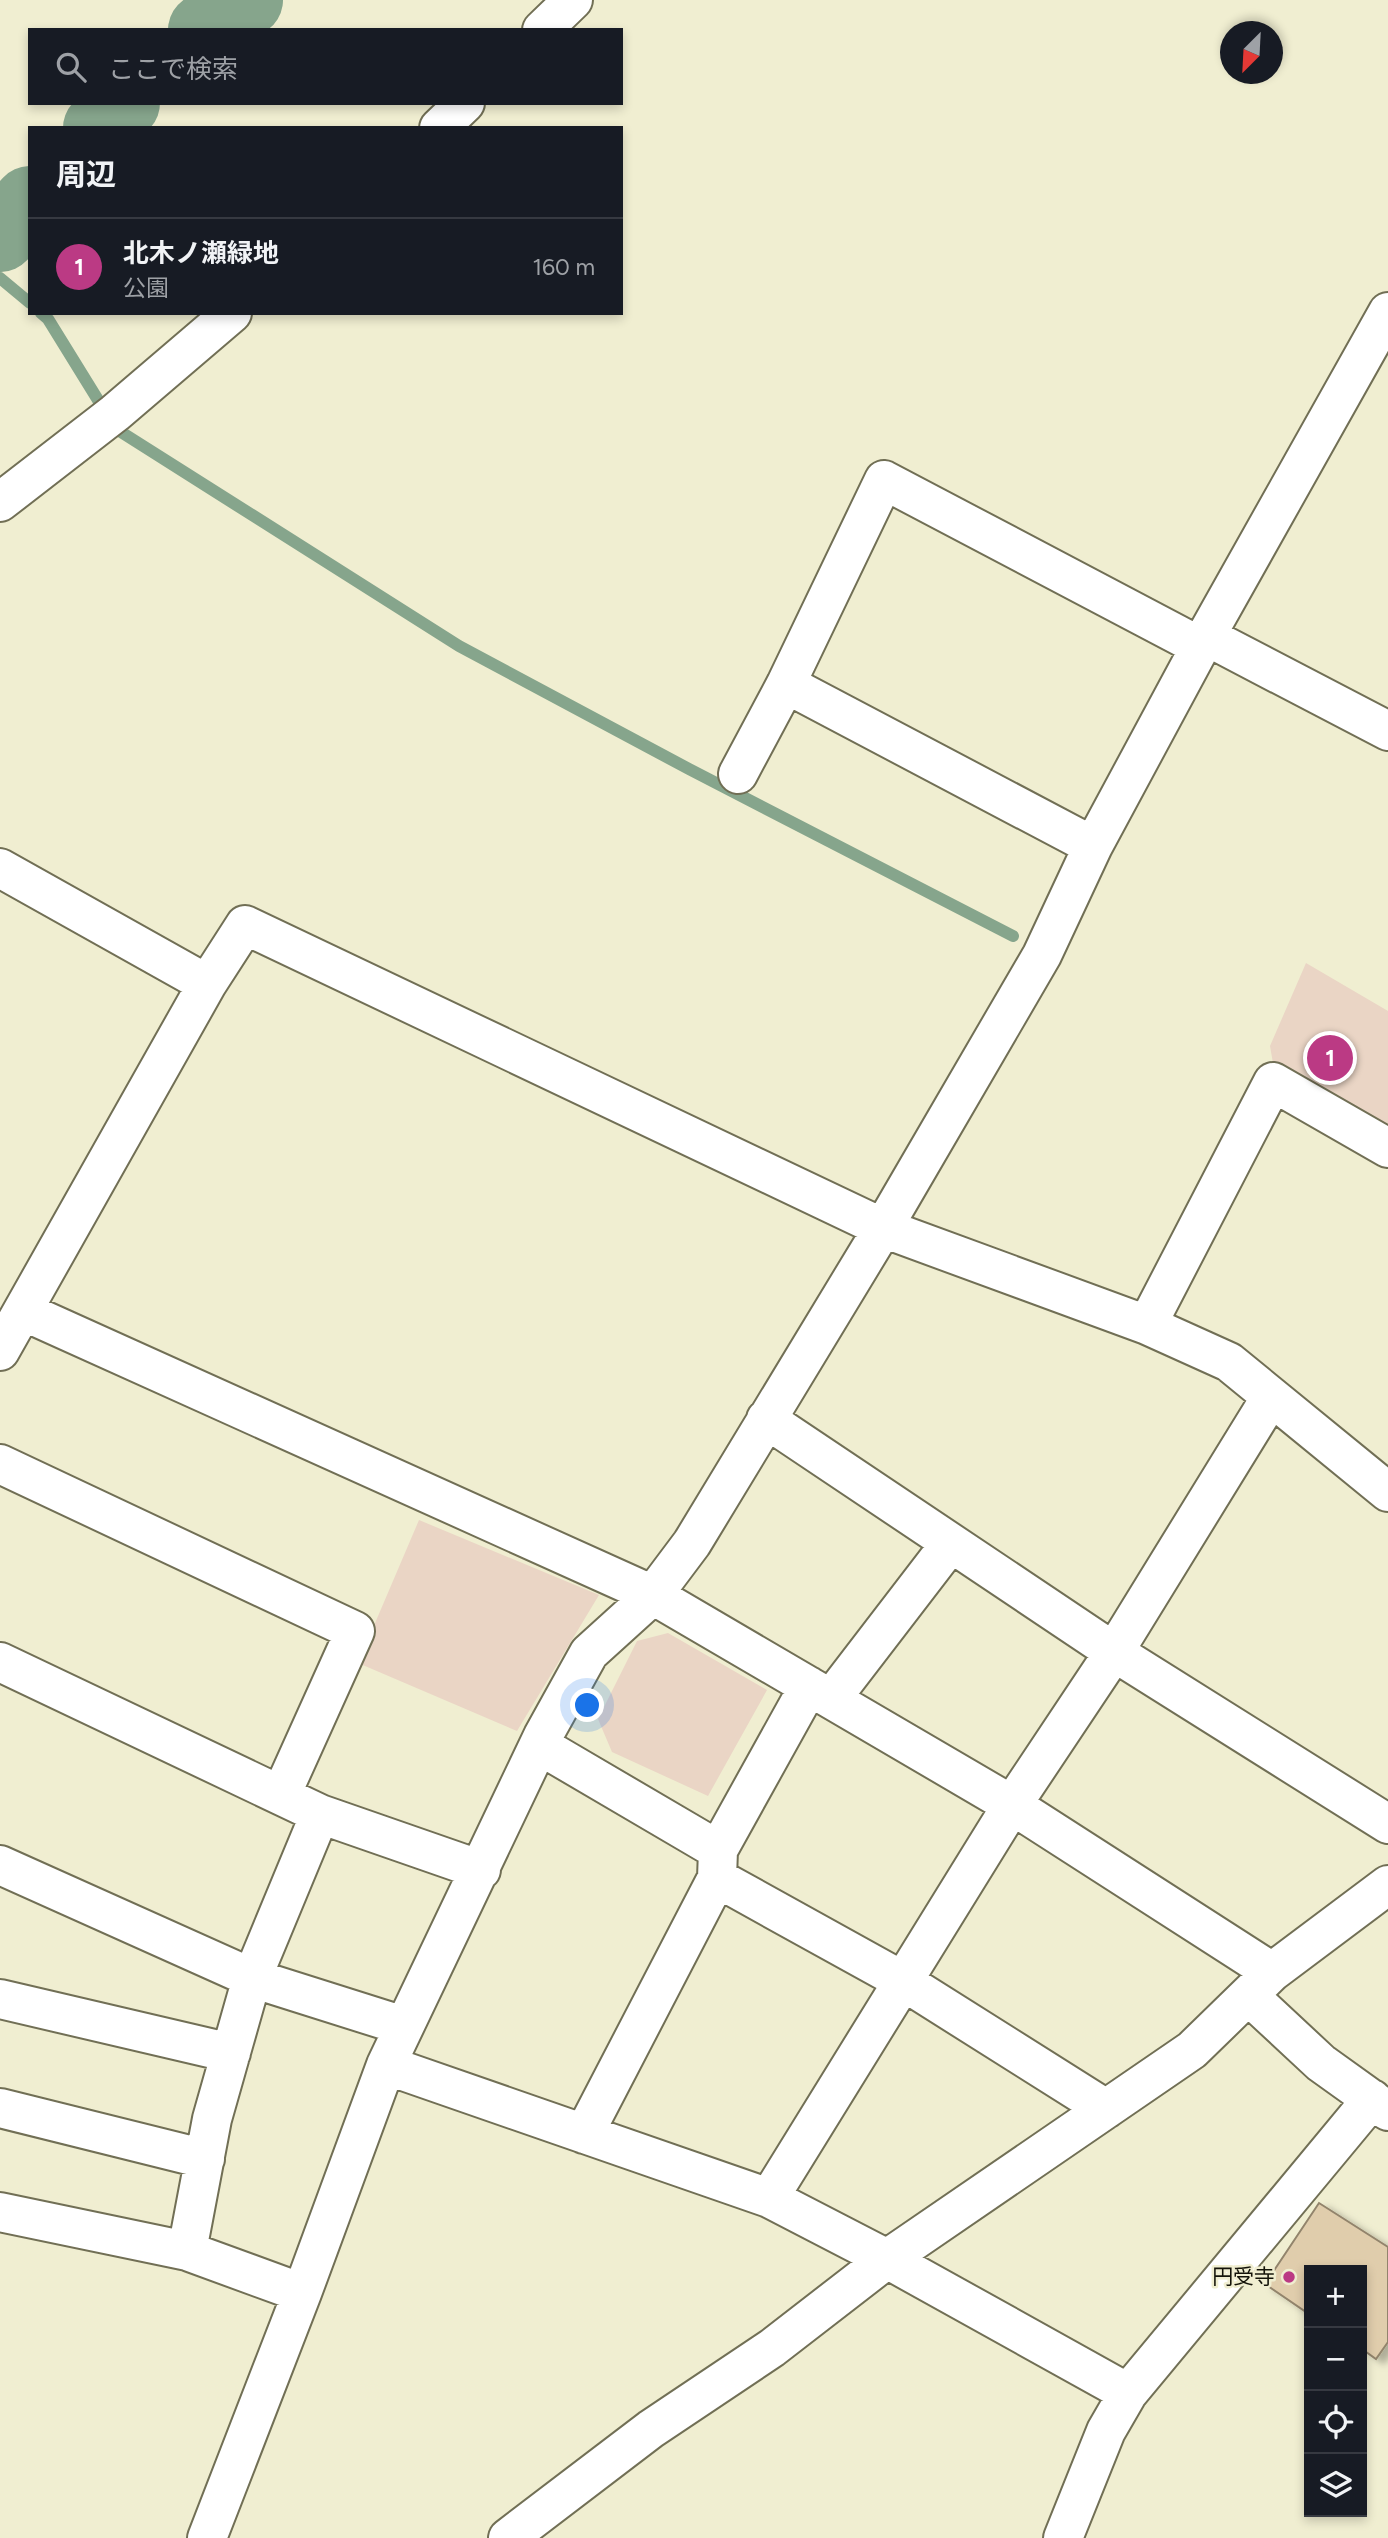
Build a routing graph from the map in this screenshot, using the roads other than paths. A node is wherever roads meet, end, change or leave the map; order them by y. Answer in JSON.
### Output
{"nodes":[{"id":1,"x":573,"y":0,"type":"edge"},
{"id":2,"x":544,"y":28,"type":"edge"},
{"id":3,"x":463,"y":105,"type":"edge"},
{"id":4,"x":441,"y":126,"type":"edge"},
{"id":5,"x":1388,"y":312,"type":"edge"},
{"id":6,"x":230,"y":315,"type":"edge"},
{"id":7,"x":0,"y":502,"type":"edge"},
{"id":8,"x":1203,"y":641,"type":"junction"},
{"id":9,"x":786,"y":684,"type":"junction"},
{"id":10,"x":1388,"y":731,"type":"edge"},
{"id":11,"x":738,"y":774,"type":"dead end"},
{"id":12,"x":1093,"y":846,"type":"junction"},
{"id":13,"x":0,"y":868,"type":"edge"},
{"id":14,"x":207,"y":984,"type":"junction"},
{"id":15,"x":1388,"y":1148,"type":"edge"},
{"id":16,"x":883,"y":1228,"type":"junction"},
{"id":17,"x":23,"y":1311,"type":"junction"},
{"id":18,"x":1147,"y":1325,"type":"junction"},
{"id":19,"x":0,"y":1351,"type":"edge"},
{"id":20,"x":1271,"y":1397,"type":"junction"},
{"id":21,"x":766,"y":1419,"type":"junction"},
{"id":22,"x":0,"y":1464,"type":"edge"},
{"id":23,"x":1388,"y":1492,"type":"edge"},
{"id":24,"x":950,"y":1545,"type":"junction"},
{"id":25,"x":653,"y":1595,"type":"junction"},
{"id":26,"x":1114,"y":1653,"type":"junction"},
{"id":27,"x":0,"y":1662,"type":"edge"},
{"id":28,"x":820,"y":1693,"type":"junction"},
{"id":29,"x":539,"y":1745,"type":"junction"},
{"id":30,"x":281,"y":1796,"type":"junction"},
{"id":31,"x":1012,"y":1805,"type":"junction"},
{"id":32,"x":320,"y":1814,"type":"junction"},
{"id":33,"x":1388,"y":1824,"type":"edge"},
{"id":34,"x":717,"y":1864,"type":"junction"},
{"id":35,"x":0,"y":1866,"type":"edge"},
{"id":36,"x":481,"y":1870,"type":"junction"},
{"id":37,"x":1388,"y":1885,"type":"edge"},
{"id":38,"x":252,"y":1978,"type":"junction"},
{"id":39,"x":903,"y":1981,"type":"junction"},
{"id":40,"x":1261,"y":1984,"type":"junction"},
{"id":41,"x":0,"y":1999,"type":"edge"},
{"id":42,"x":404,"y":2026,"type":"junction"},
{"id":43,"x":231,"y":2053,"type":"junction"},
{"id":44,"x":386,"y":2065,"type":"junction"},
{"id":45,"x":1380,"y":2105,"type":"edge"},
{"id":46,"x":0,"y":2108,"type":"edge"},
{"id":47,"x":1106,"y":2109,"type":"junction"},
{"id":48,"x":584,"y":2134,"type":"junction"},
{"id":49,"x":205,"y":2159,"type":"junction"},
{"id":50,"x":769,"y":2198,"type":"junction"},
{"id":51,"x":0,"y":2212,"type":"edge"},
{"id":52,"x":187,"y":2251,"type":"junction"},
{"id":53,"x":887,"y":2259,"type":"junction"},
{"id":54,"x":302,"y":2293,"type":"junction"},
{"id":55,"x":1128,"y":2393,"type":"junction"},
{"id":56,"x":207,"y":2538,"type":"edge"},
{"id":57,"x":508,"y":2538,"type":"edge"},
{"id":58,"x":1063,"y":2538,"type":"edge"}],
"edges":[{"from":1,"to":2,"type":"street"},
{"from":3,"to":4,"type":"street"},
{"from":5,"to":8,"type":"street"},
{"from":6,"to":7,"type":"street"},
{"from":8,"to":9,"type":"street"},
{"from":8,"to":10,"type":"street"},
{"from":8,"to":12,"type":"street"},
{"from":9,"to":11,"type":"street"},
{"from":9,"to":12,"type":"street"},
{"from":12,"to":16,"type":"street"},
{"from":13,"to":14,"type":"street"},
{"from":14,"to":16,"type":"street"},
{"from":14,"to":17,"type":"street"},
{"from":15,"to":18,"type":"street"},
{"from":16,"to":18,"type":"street"},
{"from":16,"to":21,"type":"street"},
{"from":17,"to":19,"type":"street"},
{"from":17,"to":25,"type":"street"},
{"from":18,"to":20,"type":"street"},
{"from":20,"to":23,"type":"street"},
{"from":20,"to":26,"type":"street"},
{"from":21,"to":24,"type":"street"},
{"from":21,"to":25,"type":"street"},
{"from":22,"to":30,"type":"street"},
{"from":24,"to":26,"type":"street"},
{"from":24,"to":28,"type":"street"},
{"from":25,"to":28,"type":"street"},
{"from":25,"to":29,"type":"street"},
{"from":26,"to":31,"type":"street"},
{"from":26,"to":33,"type":"street"},
{"from":27,"to":30,"type":"street"},
{"from":28,"to":31,"type":"street"},
{"from":28,"to":34,"type":"street"},
{"from":29,"to":34,"type":"street"},
{"from":29,"to":36,"type":"street"},
{"from":30,"to":32,"type":"street"},
{"from":31,"to":39,"type":"street"},
{"from":31,"to":40,"type":"street"},
{"from":32,"to":36,"type":"street"},
{"from":32,"to":38,"type":"street"},
{"from":34,"to":39,"type":"street"},
{"from":34,"to":48,"type":"street"},
{"from":35,"to":38,"type":"street"},
{"from":36,"to":42,"type":"street"},
{"from":37,"to":40,"type":"street"},
{"from":38,"to":42,"type":"street"},
{"from":38,"to":43,"type":"street"},
{"from":39,"to":47,"type":"street"},
{"from":39,"to":50,"type":"street"},
{"from":40,"to":45,"type":"street"},
{"from":40,"to":47,"type":"street"},
{"from":41,"to":43,"type":"street"},
{"from":42,"to":44,"type":"street"},
{"from":43,"to":49,"type":"street"},
{"from":44,"to":48,"type":"street"},
{"from":44,"to":54,"type":"street"},
{"from":45,"to":55,"type":"street"},
{"from":46,"to":49,"type":"street"},
{"from":47,"to":53,"type":"street"},
{"from":48,"to":50,"type":"street"},
{"from":49,"to":52,"type":"street"},
{"from":50,"to":53,"type":"street"},
{"from":51,"to":52,"type":"street"},
{"from":52,"to":54,"type":"street"},
{"from":53,"to":55,"type":"street"},
{"from":53,"to":57,"type":"street"},
{"from":54,"to":56,"type":"street"},
{"from":55,"to":58,"type":"street"}]}
